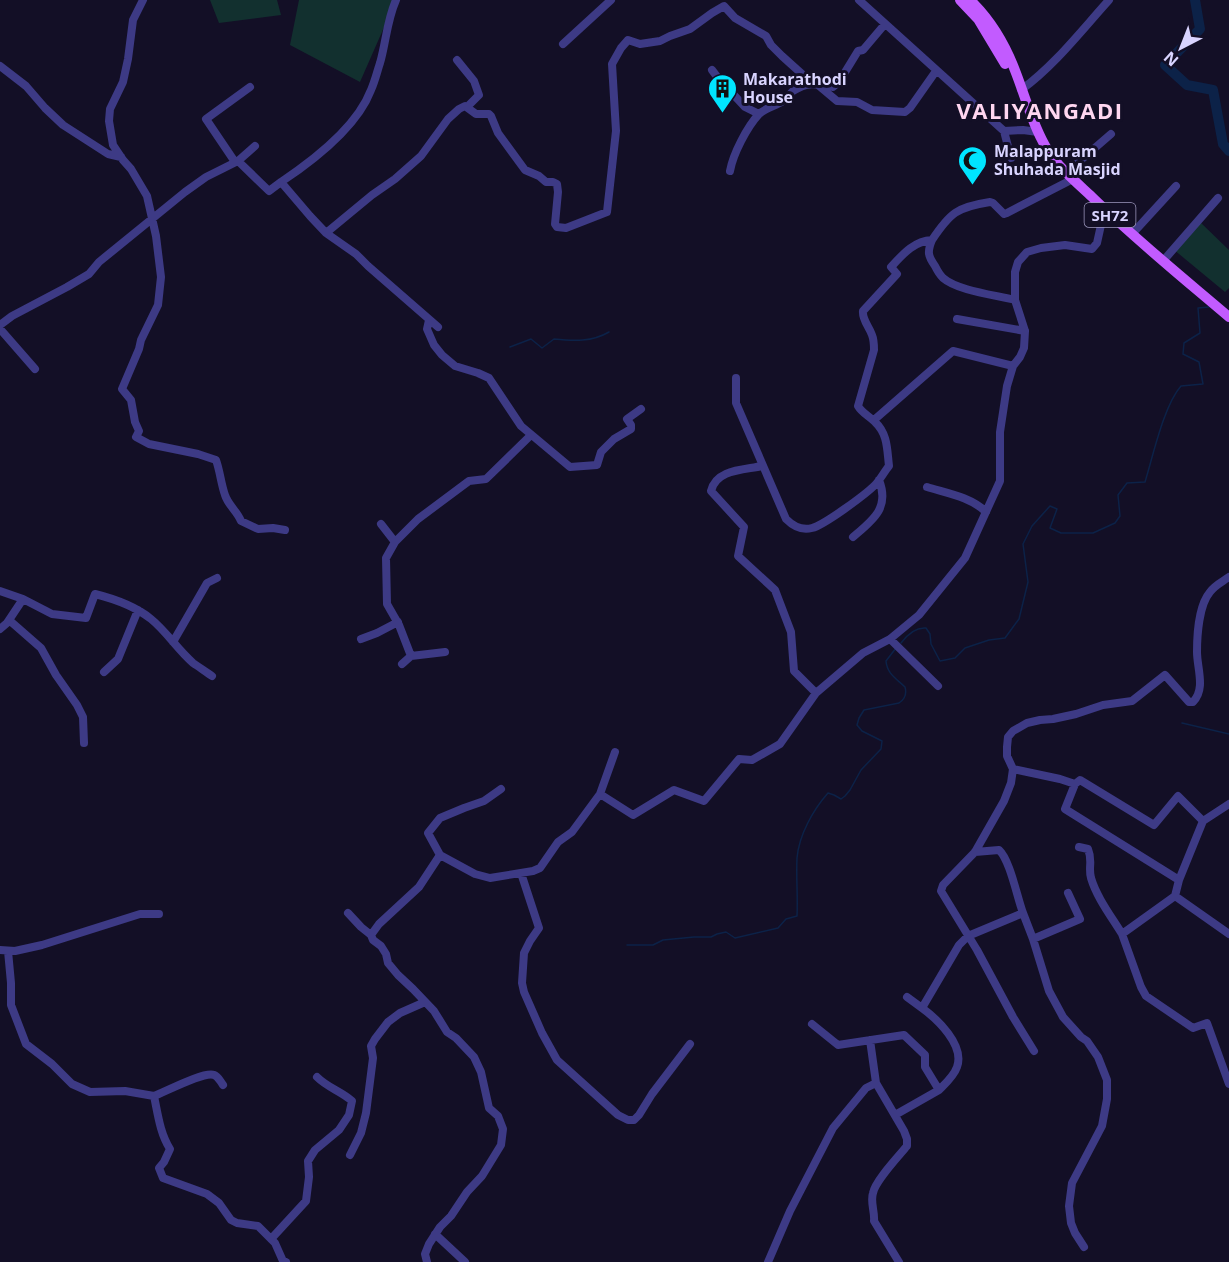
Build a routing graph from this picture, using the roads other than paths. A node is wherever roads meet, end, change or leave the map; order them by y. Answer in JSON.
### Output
{"nodes":[{"id":1,"x":143,"y":0,"type":"edge"},
{"id":2,"x":396,"y":0,"type":"edge"},
{"id":3,"x":611,"y":0,"type":"edge"},
{"id":4,"x":859,"y":0,"type":"edge"},
{"id":5,"x":960,"y":0,"type":"edge"},
{"id":6,"x":970,"y":0,"type":"edge"},
{"id":7,"x":1109,"y":0,"type":"edge"},
{"id":8,"x":885,"y":24,"type":"junction"},
{"id":9,"x":563,"y":44,"type":"dead end"},
{"id":10,"x":457,"y":60,"type":"dead end"},
{"id":11,"x":0,"y":66,"type":"edge"},
{"id":12,"x":712,"y":70,"type":"dead end"},
{"id":13,"x":936,"y":71,"type":"junction"},
{"id":14,"x":817,"y":83,"type":"junction"},
{"id":15,"x":802,"y":86,"type":"junction"},
{"id":16,"x":250,"y":87,"type":"dead end"},
{"id":17,"x":1021,"y":90,"type":"junction"},
{"id":18,"x":467,"y":107,"type":"junction"},
{"id":19,"x":759,"y":114,"type":"junction"},
{"id":20,"x":1004,"y":131,"type":"junction"},
{"id":21,"x":1038,"y":132,"type":"junction"},
{"id":22,"x":1111,"y":134,"type":"dead end"},
{"id":23,"x":255,"y":146,"type":"dead end"},
{"id":24,"x":121,"y":158,"type":"junction"},
{"id":25,"x":1011,"y":158,"type":"dead end"},
{"id":26,"x":237,"y":161,"type":"junction"},
{"id":27,"x":730,"y":171,"type":"dead end"},
{"id":28,"x":1070,"y":175,"type":"junction"},
{"id":29,"x":281,"y":182,"type":"junction"},
{"id":30,"x":1176,"y":186,"type":"dead end"},
{"id":31,"x":1218,"y":198,"type":"dead end"},
{"id":32,"x":1110,"y":215,"type":"junction"},
{"id":33,"x":153,"y":218,"type":"junction"},
{"id":34,"x":326,"y":233,"type":"junction"},
{"id":35,"x":1132,"y":234,"type":"junction"},
{"id":36,"x":932,"y":240,"type":"junction"},
{"id":37,"x":1163,"y":261,"type":"junction"},
{"id":38,"x":1015,"y":300,"type":"junction"},
{"id":39,"x":1229,"y":317,"type":"edge"},
{"id":40,"x":957,"y":319,"type":"dead end"},
{"id":41,"x":429,"y":320,"type":"junction"},
{"id":42,"x":0,"y":327,"type":"edge"},
{"id":43,"x":438,"y":327,"type":"dead end"},
{"id":44,"x":1025,"y":331,"type":"junction"},
{"id":45,"x":1013,"y":366,"type":"junction"},
{"id":46,"x":35,"y":369,"type":"dead end"},
{"id":47,"x":736,"y":378,"type":"dead end"},
{"id":48,"x":641,"y":409,"type":"dead end"},
{"id":49,"x":874,"y":420,"type":"junction"},
{"id":50,"x":531,"y":435,"type":"junction"},
{"id":51,"x":762,"y":466,"type":"junction"},
{"id":52,"x":879,"y":480,"type":"junction"},
{"id":53,"x":927,"y":487,"type":"dead end"},
{"id":54,"x":986,"y":512,"type":"junction"},
{"id":55,"x":381,"y":524,"type":"dead end"},
{"id":56,"x":285,"y":530,"type":"dead end"},
{"id":57,"x":853,"y":537,"type":"dead end"},
{"id":58,"x":395,"y":542,"type":"junction"},
{"id":59,"x":1229,"y":577,"type":"edge"},
{"id":60,"x":217,"y":578,"type":"dead end"},
{"id":61,"x":0,"y":591,"type":"edge"},
{"id":62,"x":23,"y":599,"type":"junction"},
{"id":63,"x":138,"y":610,"type":"junction"},
{"id":64,"x":9,"y":620,"type":"junction"},
{"id":65,"x":398,"y":622,"type":"junction"},
{"id":66,"x":0,"y":629,"type":"edge"},
{"id":67,"x":361,"y":639,"type":"dead end"},
{"id":68,"x":173,"y":642,"type":"junction"},
{"id":69,"x":892,"y":642,"type":"junction"},
{"id":70,"x":445,"y":652,"type":"dead end"},
{"id":71,"x":411,"y":656,"type":"junction"},
{"id":72,"x":402,"y":664,"type":"dead end"},
{"id":73,"x":104,"y":672,"type":"dead end"},
{"id":74,"x":212,"y":676,"type":"dead end"},
{"id":75,"x":938,"y":686,"type":"dead end"},
{"id":76,"x":816,"y":693,"type":"junction"},
{"id":77,"x":84,"y":743,"type":"dead end"},
{"id":78,"x":615,"y":752,"type":"dead end"},
{"id":79,"x":1013,"y":769,"type":"junction"},
{"id":80,"x":1075,"y":784,"type":"junction"},
{"id":81,"x":501,"y":789,"type":"dead end"},
{"id":82,"x":600,"y":794,"type":"junction"},
{"id":83,"x":1229,"y":804,"type":"edge"},
{"id":84,"x":1203,"y":821,"type":"junction"},
{"id":85,"x":1079,"y":847,"type":"dead end"},
{"id":86,"x":975,"y":852,"type":"junction"},
{"id":87,"x":440,"y":855,"type":"junction"},
{"id":88,"x":521,"y":873,"type":"junction"},
{"id":89,"x":1179,"y":880,"type":"junction"},
{"id":90,"x":1068,"y":893,"type":"dead end"},
{"id":91,"x":1175,"y":896,"type":"junction"},
{"id":92,"x":348,"y":913,"type":"dead end"},
{"id":93,"x":1023,"y":913,"type":"junction"},
{"id":94,"x":159,"y":915,"type":"dead end"},
{"id":95,"x":1122,"y":934,"type":"junction"},
{"id":96,"x":1229,"y":934,"type":"edge"},
{"id":97,"x":371,"y":935,"type":"junction"},
{"id":98,"x":969,"y":936,"type":"junction"},
{"id":99,"x":1033,"y":939,"type":"junction"},
{"id":100,"x":4,"y":950,"type":"edge"},
{"id":101,"x":907,"y":997,"type":"dead end"},
{"id":102,"x":425,"y":1002,"type":"junction"},
{"id":103,"x":922,"y":1008,"type":"junction"},
{"id":104,"x":812,"y":1024,"type":"dead end"},
{"id":105,"x":870,"y":1040,"type":"junction"},
{"id":106,"x":690,"y":1044,"type":"dead end"},
{"id":107,"x":1034,"y":1051,"type":"dead end"},
{"id":108,"x":317,"y":1077,"type":"dead end"},
{"id":109,"x":876,"y":1083,"type":"junction"},
{"id":110,"x":1229,"y":1084,"type":"edge"},
{"id":111,"x":223,"y":1085,"type":"dead end"},
{"id":112,"x":939,"y":1090,"type":"junction"},
{"id":113,"x":154,"y":1096,"type":"junction"},
{"id":114,"x":895,"y":1115,"type":"junction"},
{"id":115,"x":350,"y":1155,"type":"dead end"},
{"id":116,"x":435,"y":1234,"type":"junction"},
{"id":117,"x":271,"y":1239,"type":"junction"},
{"id":118,"x":1084,"y":1247,"type":"dead end"},
{"id":119,"x":454,"y":1258,"type":"edge"},
{"id":120,"x":286,"y":1262,"type":"edge"},
{"id":121,"x":427,"y":1262,"type":"edge"},
{"id":122,"x":465,"y":1262,"type":"edge"},
{"id":123,"x":768,"y":1262,"type":"edge"},
{"id":124,"x":899,"y":1262,"type":"edge"}],
"edges":[{"from":1,"to":24,"type":"street"},
{"from":2,"to":29,"type":"street"},
{"from":3,"to":9,"type":"street"},
{"from":4,"to":8,"type":"street"},
{"from":5,"to":17,"type":"main road","number":"SH72"},
{"from":6,"to":17,"type":"main road","number":"SH72"},
{"from":7,"to":17,"type":"street"},
{"from":8,"to":13,"type":"street"},
{"from":8,"to":14,"type":"street"},
{"from":10,"to":18,"type":"street"},
{"from":11,"to":24,"type":"street"},
{"from":12,"to":19,"type":"street"},
{"from":13,"to":14,"type":"street"},
{"from":13,"to":20,"type":"street"},
{"from":14,"to":15,"type":"street"},
{"from":15,"to":18,"type":"street"},
{"from":15,"to":19,"type":"street"},
{"from":16,"to":26,"type":"street"},
{"from":17,"to":21,"type":"main road","number":"SH72"},
{"from":18,"to":34,"type":"street"},
{"from":19,"to":27,"type":"street"},
{"from":20,"to":21,"type":"street"},
{"from":20,"to":25,"type":"street"},
{"from":21,"to":28,"type":"main road","number":"SH72"},
{"from":22,"to":28,"type":"street"},
{"from":23,"to":26,"type":"street"},
{"from":24,"to":33,"type":"street"},
{"from":26,"to":29,"type":"street"},
{"from":26,"to":33,"type":"street"},
{"from":28,"to":32,"type":"main road","number":"SH72"},
{"from":28,"to":36,"type":"street"},
{"from":29,"to":34,"type":"street"},
{"from":30,"to":35,"type":"street"},
{"from":31,"to":37,"type":"street"},
{"from":32,"to":35,"type":"main road","number":"SH72"},
{"from":32,"to":38,"type":"street"},
{"from":33,"to":42,"type":"street"},
{"from":33,"to":56,"type":"street"},
{"from":34,"to":41,"type":"street"},
{"from":35,"to":37,"type":"main road","number":"SH72"},
{"from":36,"to":38,"type":"street"},
{"from":36,"to":49,"type":"street"},
{"from":37,"to":39,"type":"main road","number":"SH72"},
{"from":38,"to":44,"type":"street"},
{"from":40,"to":44,"type":"street"},
{"from":41,"to":43,"type":"street"},
{"from":41,"to":50,"type":"street"},
{"from":42,"to":46,"type":"street"},
{"from":44,"to":45,"type":"street"},
{"from":45,"to":49,"type":"street"},
{"from":45,"to":54,"type":"street"},
{"from":47,"to":51,"type":"street"},
{"from":48,"to":50,"type":"street"},
{"from":49,"to":52,"type":"street"},
{"from":50,"to":58,"type":"street"},
{"from":51,"to":52,"type":"street"},
{"from":51,"to":76,"type":"street"},
{"from":52,"to":57,"type":"street"},
{"from":53,"to":54,"type":"street"},
{"from":54,"to":69,"type":"street"},
{"from":55,"to":58,"type":"street"},
{"from":58,"to":65,"type":"street"},
{"from":59,"to":79,"type":"street"},
{"from":60,"to":68,"type":"street"},
{"from":61,"to":62,"type":"street"},
{"from":62,"to":63,"type":"street"},
{"from":62,"to":64,"type":"street"},
{"from":63,"to":68,"type":"street"},
{"from":63,"to":73,"type":"street"},
{"from":64,"to":66,"type":"street"},
{"from":64,"to":77,"type":"street"},
{"from":65,"to":67,"type":"street"},
{"from":65,"to":71,"type":"street"},
{"from":68,"to":74,"type":"street"},
{"from":69,"to":75,"type":"street"},
{"from":69,"to":76,"type":"street"},
{"from":70,"to":71,"type":"street"},
{"from":71,"to":72,"type":"street"},
{"from":76,"to":82,"type":"street"},
{"from":78,"to":82,"type":"street"},
{"from":79,"to":80,"type":"street"},
{"from":79,"to":86,"type":"street"},
{"from":80,"to":84,"type":"street"},
{"from":80,"to":89,"type":"street"},
{"from":81,"to":87,"type":"street"},
{"from":82,"to":88,"type":"street"},
{"from":83,"to":84,"type":"street"},
{"from":84,"to":89,"type":"street"},
{"from":85,"to":95,"type":"street"},
{"from":86,"to":93,"type":"street"},
{"from":86,"to":98,"type":"street"},
{"from":87,"to":88,"type":"street"},
{"from":87,"to":97,"type":"street"},
{"from":88,"to":106,"type":"street"},
{"from":89,"to":91,"type":"street"},
{"from":90,"to":99,"type":"street"},
{"from":91,"to":95,"type":"street"},
{"from":91,"to":96,"type":"street"},
{"from":92,"to":97,"type":"street"},
{"from":93,"to":98,"type":"street"},
{"from":93,"to":99,"type":"street"},
{"from":94,"to":100,"type":"street"},
{"from":95,"to":110,"type":"street"},
{"from":97,"to":102,"type":"street"},
{"from":98,"to":103,"type":"street"},
{"from":98,"to":107,"type":"street"},
{"from":99,"to":118,"type":"street"},
{"from":100,"to":113,"type":"street"},
{"from":101,"to":103,"type":"street"},
{"from":102,"to":115,"type":"street"},
{"from":102,"to":116,"type":"street"},
{"from":103,"to":112,"type":"street"},
{"from":104,"to":105,"type":"street"},
{"from":105,"to":109,"type":"street"},
{"from":105,"to":112,"type":"street"},
{"from":108,"to":117,"type":"street"},
{"from":109,"to":114,"type":"street"},
{"from":109,"to":123,"type":"street"},
{"from":111,"to":113,"type":"street"},
{"from":112,"to":114,"type":"street"},
{"from":113,"to":117,"type":"street"},
{"from":114,"to":124,"type":"street"},
{"from":116,"to":119,"type":"street"},
{"from":116,"to":121,"type":"street"},
{"from":117,"to":120,"type":"street"},
{"from":119,"to":122,"type":"street"}]}
